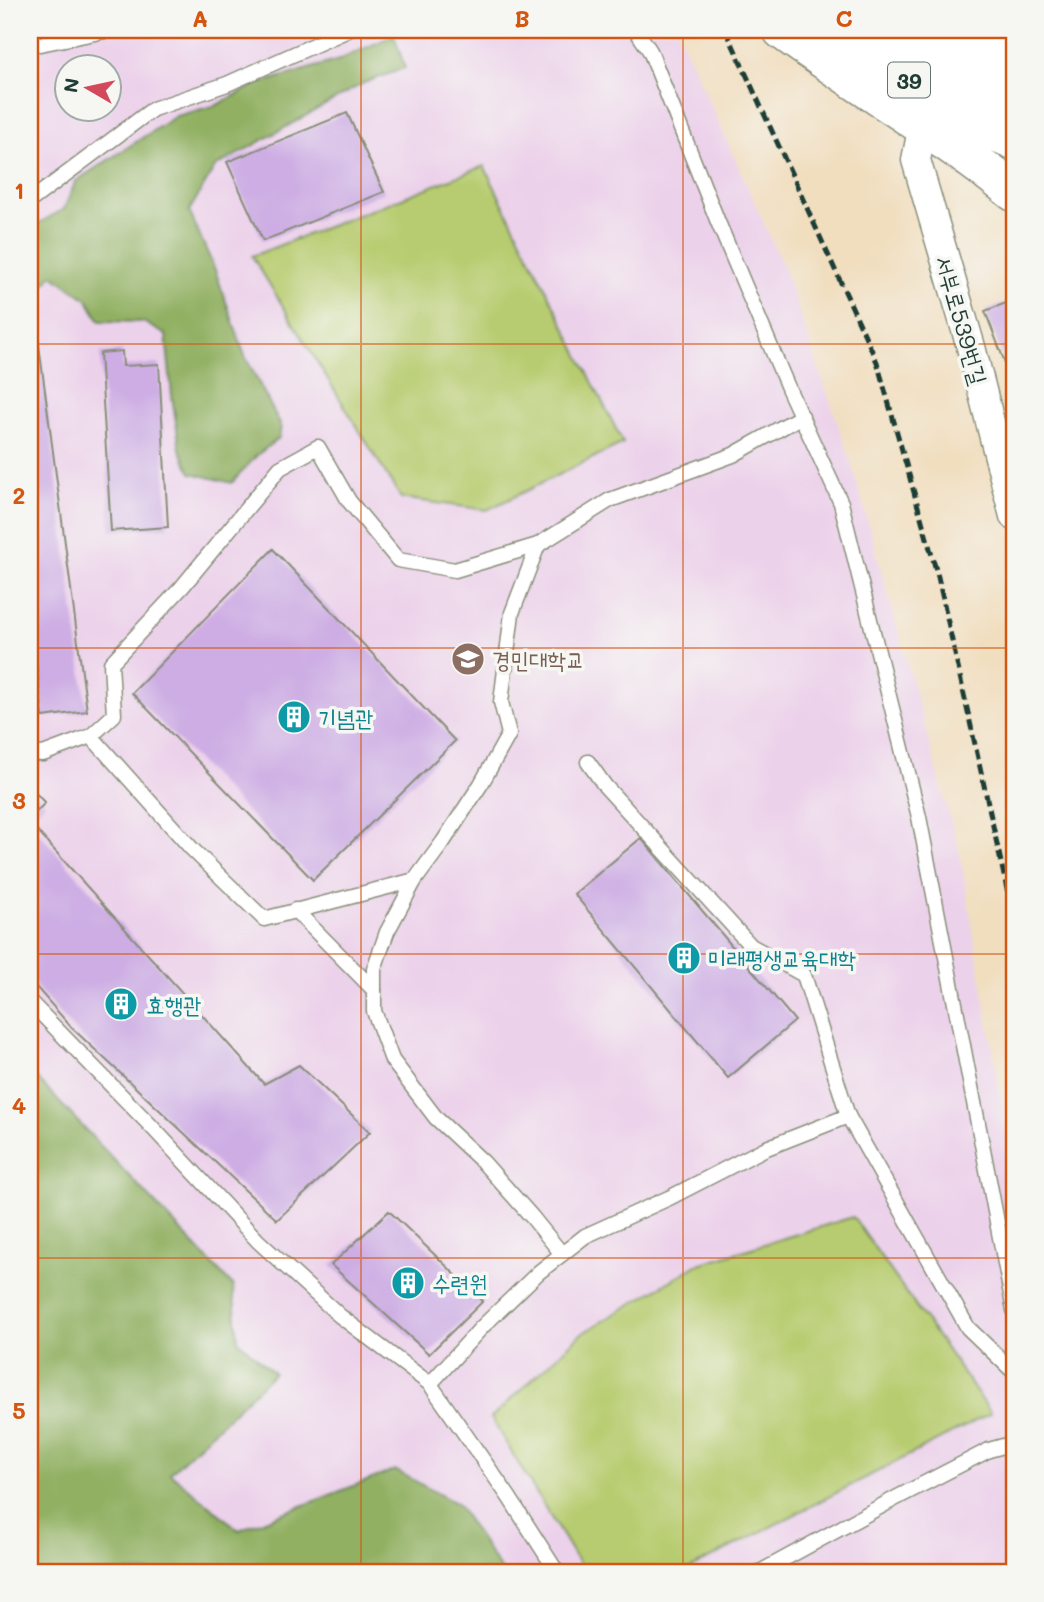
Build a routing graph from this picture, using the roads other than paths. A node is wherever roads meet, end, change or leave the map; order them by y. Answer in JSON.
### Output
{"nodes":[{"id":1,"x":110,"y":30,"type":"edge"},
{"id":2,"x":348,"y":30,"type":"edge"},
{"id":3,"x":636,"y":30,"type":"edge"},
{"id":4,"x":782,"y":30,"type":"edge"},
{"id":5,"x":827,"y":30,"type":"edge"},
{"id":6,"x":874,"y":30,"type":"edge"},
{"id":7,"x":931,"y":30,"type":"edge"},
{"id":8,"x":956,"y":30,"type":"edge"},
{"id":9,"x":989,"y":30,"type":"edge"},
{"id":10,"x":1014,"y":42,"type":"edge"},
{"id":11,"x":40,"y":44,"type":"dead end"},
{"id":12,"x":1014,"y":63,"type":"edge"},
{"id":13,"x":1014,"y":75,"type":"edge"},
{"id":14,"x":923,"y":125,"type":"junction"},
{"id":15,"x":1009,"y":134,"type":"edge"},
{"id":16,"x":1014,"y":192,"type":"edge"},
{"id":17,"x":30,"y":201,"type":"edge"},
{"id":18,"x":802,"y":416,"type":"junction"},
{"id":19,"x":1014,"y":516,"type":"edge"},
{"id":20,"x":538,"y":545,"type":"junction"},
{"id":21,"x":91,"y":736,"type":"junction"},
{"id":22,"x":30,"y":753,"type":"edge"},
{"id":23,"x":588,"y":762,"type":"dead end"},
{"id":24,"x":415,"y":880,"type":"junction"},
{"id":25,"x":295,"y":910,"type":"junction"},
{"id":26,"x":374,"y":990,"type":"junction"},
{"id":27,"x":30,"y":1002,"type":"edge"},
{"id":28,"x":848,"y":1116,"type":"junction"},
{"id":29,"x":562,"y":1254,"type":"junction"},
{"id":30,"x":1014,"y":1310,"type":"edge"},
{"id":31,"x":1014,"y":1372,"type":"edge"},
{"id":32,"x":430,"y":1384,"type":"junction"},
{"id":33,"x":1014,"y":1443,"type":"edge"},
{"id":34,"x":557,"y":1572,"type":"edge"},
{"id":35,"x":760,"y":1572,"type":"edge"}],
"edges":[{"from":1,"to":11,"type":"lane"},
{"from":2,"to":17,"type":"lane"},
{"from":3,"to":18,"type":"lane"},
{"from":4,"to":14,"type":"main road"},
{"from":5,"to":15,"type":"main road","number":"39"},
{"from":6,"to":15,"type":"main road"},
{"from":7,"to":13,"type":"main road"},
{"from":8,"to":12,"type":"main road"},
{"from":9,"to":10,"type":"main road"},
{"from":14,"to":16,"type":"main road"},
{"from":14,"to":19,"type":"street","name":"서부로539번길"},
{"from":18,"to":20,"type":"lane"},
{"from":18,"to":30,"type":"lane"},
{"from":20,"to":21,"type":"lane"},
{"from":20,"to":24,"type":"lane"},
{"from":21,"to":22,"type":"lane"},
{"from":21,"to":25,"type":"lane"},
{"from":23,"to":28,"type":"lane"},
{"from":24,"to":25,"type":"lane"},
{"from":24,"to":26,"type":"lane"},
{"from":25,"to":26,"type":"lane"},
{"from":26,"to":29,"type":"lane"},
{"from":27,"to":32,"type":"lane"},
{"from":28,"to":29,"type":"lane"},
{"from":28,"to":31,"type":"lane"},
{"from":29,"to":32,"type":"lane"},
{"from":32,"to":34,"type":"lane"},
{"from":33,"to":35,"type":"lane"}]}
